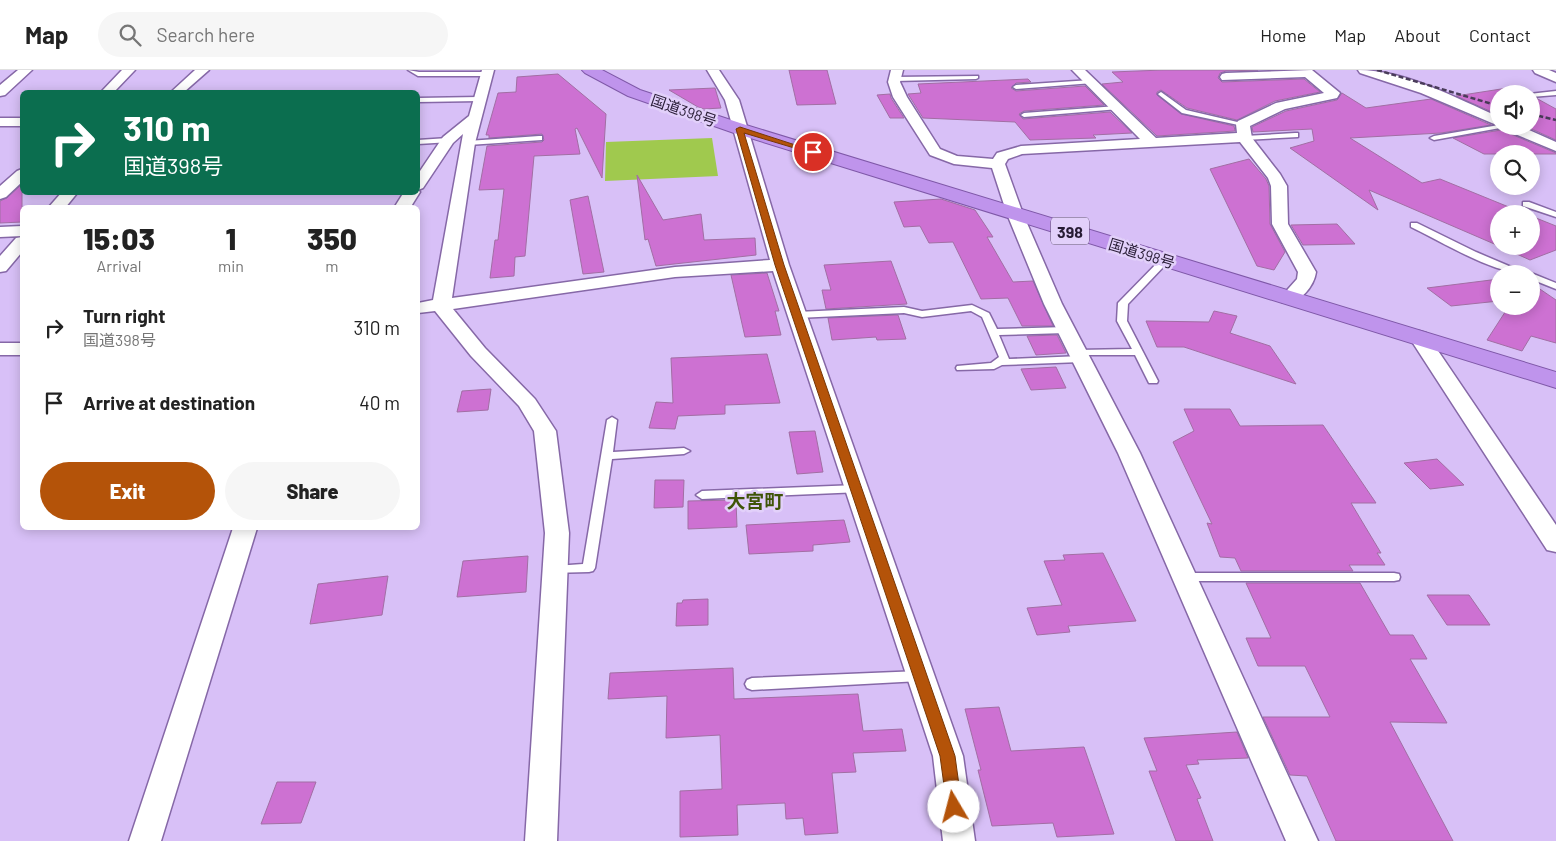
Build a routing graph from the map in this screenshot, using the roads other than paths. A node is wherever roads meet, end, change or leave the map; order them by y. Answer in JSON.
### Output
{"nodes":[{"id":1,"x":26,"y":70,"type":"edge"},
{"id":2,"x":129,"y":70,"type":"edge"},
{"id":3,"x":203,"y":70,"type":"edge"},
{"id":4,"x":411,"y":70,"type":"edge"},
{"id":5,"x":590,"y":70,"type":"edge"},
{"id":6,"x":713,"y":70,"type":"edge"},
{"id":7,"x":1078,"y":70,"type":"edge"},
{"id":8,"x":1364,"y":70,"type":"edge"},
{"id":9,"x":1539,"y":70,"type":"edge"},
{"id":10,"x":1306,"y":71,"type":"edge"},
{"id":11,"x":487,"y":72,"type":"edge"},
{"id":12,"x":896,"y":74,"type":"edge"},
{"id":13,"x":1251,"y":75,"type":"junction"},
{"id":14,"x":1226,"y":76,"type":"dead end"},
{"id":15,"x":976,"y":77,"type":"dead end"},
{"id":16,"x":1556,"y":78,"type":"edge"},
{"id":17,"x":1091,"y":82,"type":"junction"},
{"id":18,"x":1016,"y":88,"type":"dead end"},
{"id":19,"x":109,"y":90,"type":"edge"},
{"id":20,"x":179,"y":90,"type":"edge"},
{"id":21,"x":0,"y":92,"type":"edge"},
{"id":22,"x":1556,"y":93,"type":"edge"},
{"id":23,"x":1161,"y":94,"type":"dead end"},
{"id":24,"x":1540,"y":94,"type":"edge"},
{"id":25,"x":479,"y":99,"type":"junction"},
{"id":26,"x":420,"y":100,"type":"edge"},
{"id":27,"x":1289,"y":104,"type":"junction"},
{"id":28,"x":1117,"y":108,"type":"junction"},
{"id":29,"x":1024,"y":115,"type":"dead end"},
{"id":30,"x":1490,"y":118,"type":"edge"},
{"id":31,"x":473,"y":119,"type":"junction"},
{"id":32,"x":0,"y":122,"type":"edge"},
{"id":33,"x":20,"y":122,"type":"edge"},
{"id":34,"x":740,"y":129,"type":"junction"},
{"id":35,"x":1490,"y":129,"type":"edge"},
{"id":36,"x":1244,"y":133,"type":"junction"},
{"id":37,"x":1295,"y":135,"type":"dead end"},
{"id":38,"x":1529,"y":135,"type":"edge"},
{"id":39,"x":539,"y":138,"type":"dead end"},
{"id":40,"x":1434,"y":138,"type":"dead end"},
{"id":41,"x":448,"y":140,"type":"junction"},
{"id":42,"x":420,"y":142,"type":"edge"},
{"id":43,"x":468,"y":142,"type":"junction"},
{"id":44,"x":1153,"y":143,"type":"junction"},
{"id":45,"x":1556,"y":147,"type":"edge"},
{"id":46,"x":998,"y":164,"type":"junction"},
{"id":47,"x":20,"y":176,"type":"edge"},
{"id":48,"x":420,"y":178,"type":"edge"},
{"id":49,"x":0,"y":194,"type":"edge"},
{"id":50,"x":68,"y":195,"type":"edge"},
{"id":51,"x":1526,"y":204,"type":"dead end"},
{"id":52,"x":59,"y":205,"type":"edge"},
{"id":53,"x":1016,"y":214,"type":"junction"},
{"id":54,"x":1556,"y":215,"type":"edge"},
{"id":55,"x":1414,"y":225,"type":"dead end"},
{"id":56,"x":20,"y":231,"type":"edge"},
{"id":57,"x":0,"y":232,"type":"edge"},
{"id":58,"x":20,"y":244,"type":"edge"},
{"id":59,"x":1165,"y":260,"type":"junction"},
{"id":60,"x":780,"y":265,"type":"junction"},
{"id":61,"x":1501,"y":265,"type":"edge"},
{"id":62,"x":0,"y":267,"type":"edge"},
{"id":63,"x":1540,"y":280,"type":"edge"},
{"id":64,"x":1556,"y":286,"type":"edge"},
{"id":65,"x":1289,"y":298,"type":"junction"},
{"id":66,"x":429,"y":307,"type":"edge"},
{"id":67,"x":797,"y":315,"type":"junction"},
{"id":68,"x":1066,"y":330,"type":"junction"},
{"id":69,"x":993,"y":332,"type":"junction"},
{"id":70,"x":1419,"y":337,"type":"junction"},
{"id":71,"x":0,"y":349,"type":"edge"},
{"id":72,"x":20,"y":349,"type":"edge"},
{"id":73,"x":1138,"y":352,"type":"junction"},
{"id":74,"x":1080,"y":356,"type":"junction"},
{"id":75,"x":1000,"y":362,"type":"junction"},
{"id":76,"x":961,"y":368,"type":"dead end"},
{"id":77,"x":1556,"y":380,"type":"edge"},
{"id":78,"x":1153,"y":381,"type":"dead end"},
{"id":79,"x":612,"y":420,"type":"dead end"},
{"id":80,"x":684,"y":451,"type":"dead end"},
{"id":81,"x":607,"y":456,"type":"junction"},
{"id":82,"x":857,"y":490,"type":"junction"},
{"id":83,"x":702,"y":495,"type":"dead end"},
{"id":84,"x":243,"y":530,"type":"edge"},
{"id":85,"x":1556,"y":544,"type":"edge"},
{"id":86,"x":555,"y":570,"type":"junction"},
{"id":87,"x":1186,"y":577,"type":"junction"},
{"id":88,"x":1394,"y":577,"type":"dead end"},
{"id":89,"x":920,"y":676,"type":"junction"},
{"id":90,"x":752,"y":684,"type":"dead end"},
{"id":91,"x":145,"y":841,"type":"edge"},
{"id":92,"x":541,"y":841,"type":"edge"},
{"id":93,"x":959,"y":841,"type":"edge"},
{"id":94,"x":1302,"y":841,"type":"edge"}],
"edges":[{"from":1,"to":21,"type":"street"},
{"from":2,"to":19,"type":"street"},
{"from":3,"to":20,"type":"street"},
{"from":4,"to":11,"type":"lane"},
{"from":5,"to":34,"type":"highway","name":"国道398号","number":"398"},
{"from":6,"to":34,"type":"street"},
{"from":7,"to":17,"type":"street"},
{"from":8,"to":30,"type":"street"},
{"from":9,"to":16,"type":"street"},
{"from":10,"to":13,"type":"street"},
{"from":10,"to":27,"type":"street"},
{"from":11,"to":25,"type":"street"},
{"from":12,"to":15,"type":"lane"},
{"from":12,"to":46,"type":"street"},
{"from":13,"to":14,"type":"street"},
{"from":13,"to":27,"type":"street"},
{"from":17,"to":18,"type":"lane"},
{"from":17,"to":28,"type":"street"},
{"from":22,"to":24,"type":"lane"},
{"from":23,"to":36,"type":"lane"},
{"from":25,"to":26,"type":"lane"},
{"from":25,"to":31,"type":"street"},
{"from":27,"to":36,"type":"street"},
{"from":28,"to":29,"type":"lane"},
{"from":28,"to":44,"type":"street"},
{"from":31,"to":41,"type":"street"},
{"from":31,"to":43,"type":"street"},
{"from":32,"to":33,"type":"street"},
{"from":34,"to":53,"type":"highway","name":"国道398号","number":"398"},
{"from":34,"to":60,"type":"street"},
{"from":35,"to":40,"type":"lane"},
{"from":36,"to":37,"type":"lane"},
{"from":36,"to":44,"type":"street"},
{"from":36,"to":65,"type":"street"},
{"from":38,"to":45,"type":"street"},
{"from":39,"to":43,"type":"lane"},
{"from":41,"to":42,"type":"lane"},
{"from":41,"to":48,"type":"street"},
{"from":43,"to":66,"type":"street"},
{"from":44,"to":46,"type":"street"},
{"from":46,"to":53,"type":"street"},
{"from":47,"to":49,"type":"street"},
{"from":50,"to":52,"type":"street"},
{"from":51,"to":54,"type":"lane"},
{"from":53,"to":59,"type":"highway","name":"国道398号","number":"398"},
{"from":53,"to":68,"type":"street"},
{"from":55,"to":61,"type":"lane"},
{"from":56,"to":57,"type":"street"},
{"from":58,"to":62,"type":"street"},
{"from":59,"to":65,"type":"highway","name":"国道398号","number":"398"},
{"from":59,"to":73,"type":"lane"},
{"from":60,"to":66,"type":"street"},
{"from":60,"to":67,"type":"street"},
{"from":63,"to":64,"type":"lane"},
{"from":65,"to":70,"type":"highway","name":"国道398号","number":"398"},
{"from":66,"to":86,"type":"street"},
{"from":67,"to":69,"type":"lane"},
{"from":67,"to":82,"type":"street"},
{"from":68,"to":69,"type":"lane"},
{"from":68,"to":74,"type":"street"},
{"from":69,"to":75,"type":"lane"},
{"from":70,"to":77,"type":"highway","name":"国道398号","number":"398"},
{"from":70,"to":85,"type":"street"},
{"from":71,"to":72,"type":"street"},
{"from":73,"to":74,"type":"lane"},
{"from":73,"to":78,"type":"lane"},
{"from":74,"to":75,"type":"lane"},
{"from":74,"to":87,"type":"street"},
{"from":75,"to":76,"type":"lane"},
{"from":79,"to":81,"type":"lane"},
{"from":80,"to":81,"type":"lane"},
{"from":81,"to":86,"type":"lane"},
{"from":82,"to":83,"type":"lane"},
{"from":82,"to":89,"type":"street"},
{"from":84,"to":91,"type":"street"},
{"from":86,"to":92,"type":"street"},
{"from":87,"to":88,"type":"lane"},
{"from":87,"to":94,"type":"street"},
{"from":89,"to":90,"type":"lane"},
{"from":89,"to":93,"type":"street"}]}
